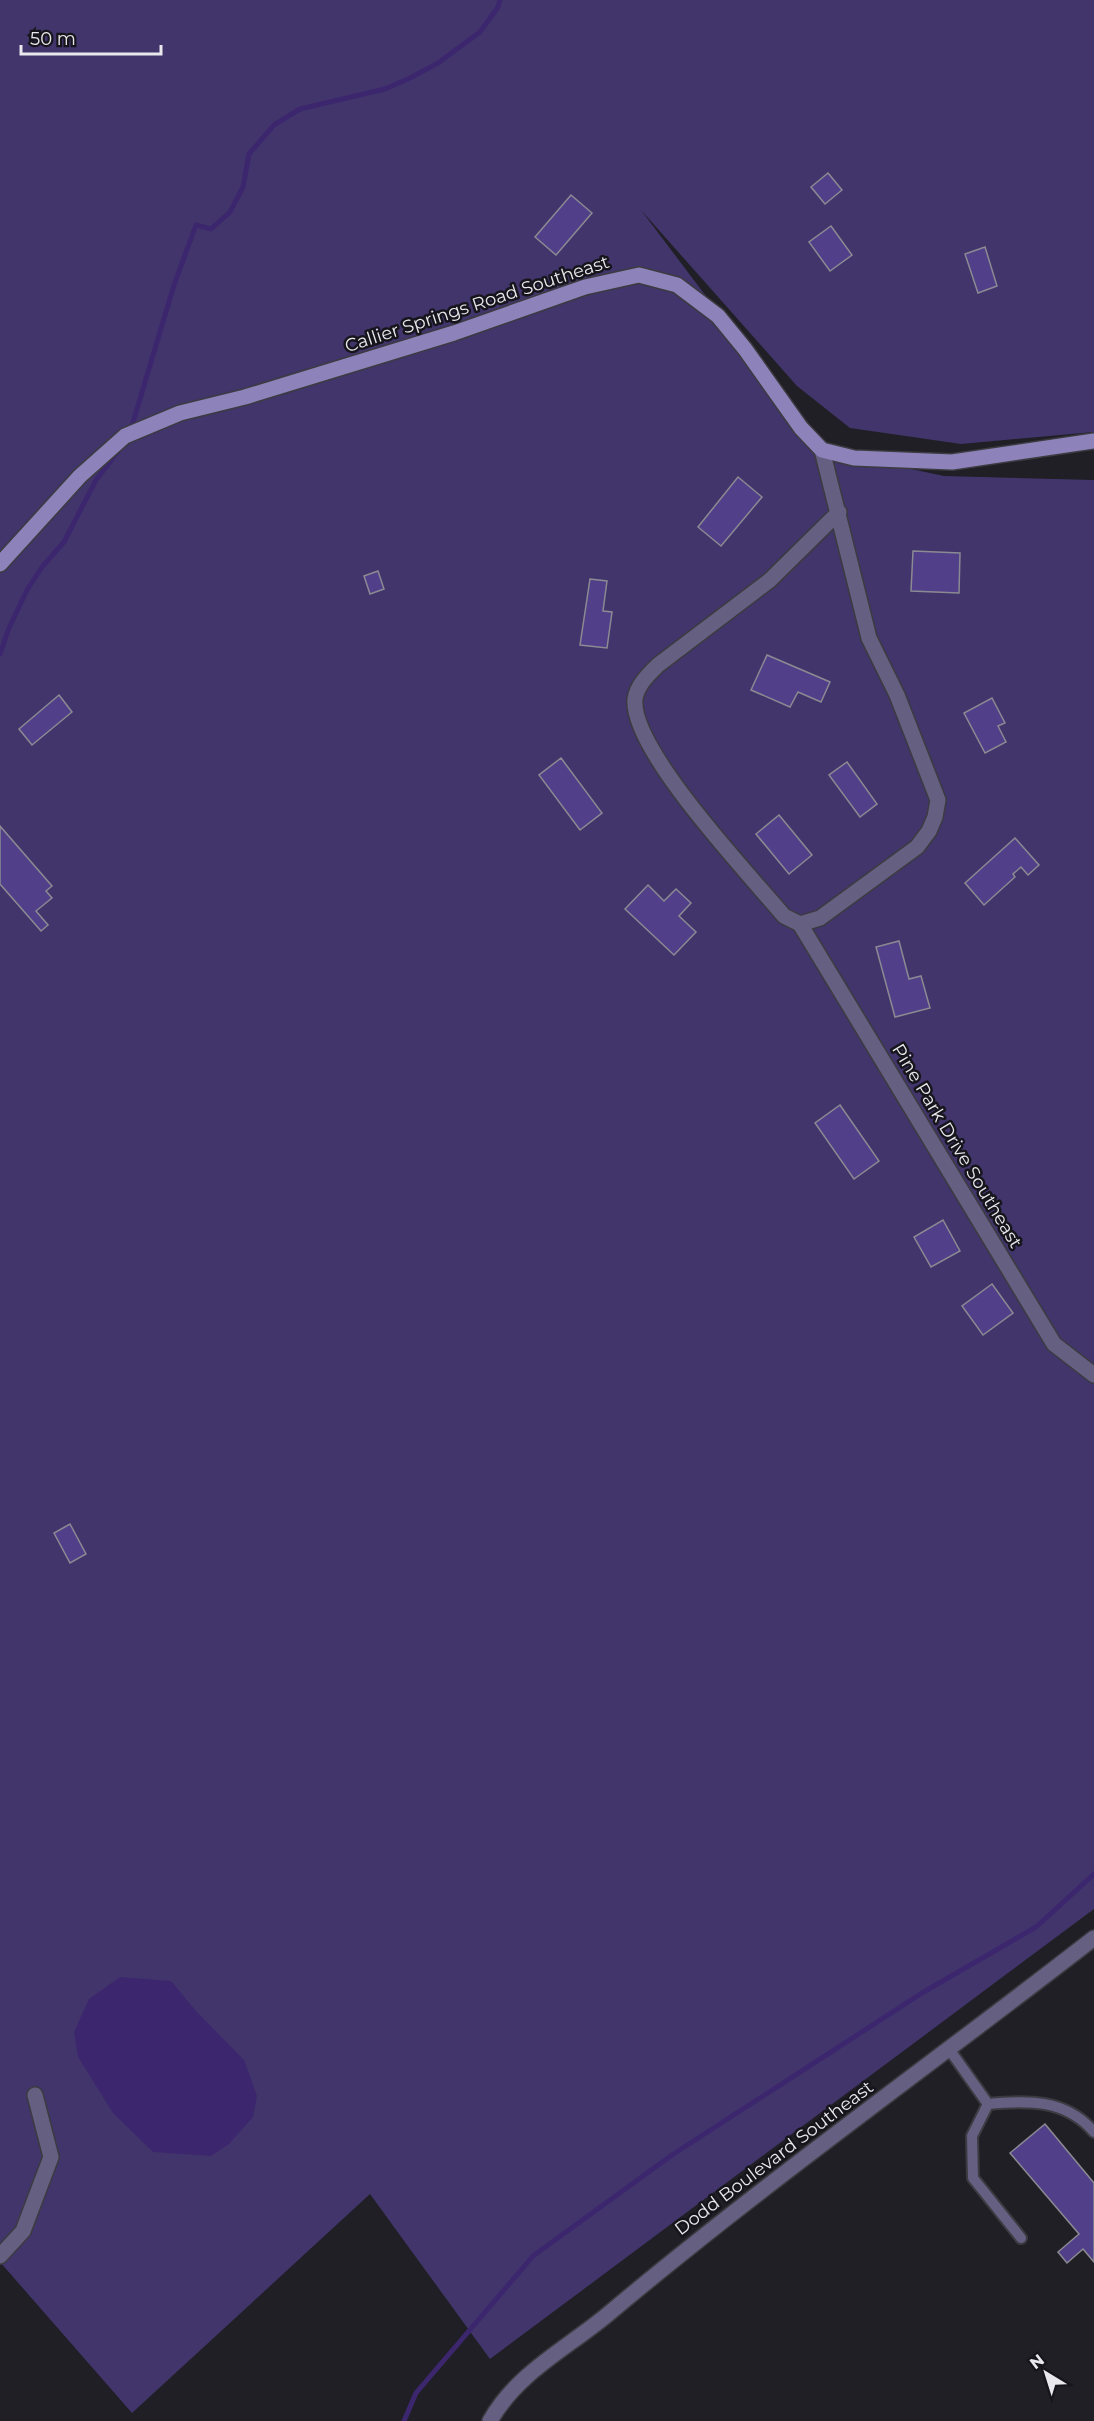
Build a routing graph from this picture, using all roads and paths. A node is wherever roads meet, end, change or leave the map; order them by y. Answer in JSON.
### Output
{"nodes":[{"id":1,"x":1094,"y":441,"type":"edge"},
{"id":2,"x":822,"y":450,"type":"junction"},
{"id":3,"x":839,"y":512,"type":"junction"},
{"id":4,"x":0,"y":564,"type":"edge"},
{"id":5,"x":800,"y":924,"type":"junction"},
{"id":6,"x":1094,"y":1375,"type":"edge"},
{"id":7,"x":1094,"y":1938,"type":"edge"},
{"id":8,"x":949,"y":2049,"type":"junction"},
{"id":9,"x":35,"y":2095,"type":"dead end"},
{"id":10,"x":988,"y":2104,"type":"junction"},
{"id":11,"x":1094,"y":2132,"type":"edge"},
{"id":12,"x":1021,"y":2238,"type":"dead end"},
{"id":13,"x":0,"y":2256,"type":"edge"},
{"id":14,"x":490,"y":2421,"type":"edge"}],
"edges":[{"from":1,"to":2,"type":"street"},
{"from":2,"to":3,"type":"street"},
{"from":2,"to":4,"type":"street","name":"Callier Springs Road Southeast"},
{"from":3,"to":5,"type":"street"},
{"from":3,"to":5,"type":"street","name":"Pine Park Drive Southeast"},
{"from":5,"to":6,"type":"street","name":"Pine Park Drive Southeast"},
{"from":7,"to":8,"type":"street","name":"Dodd Boulevard Southeast"},
{"from":8,"to":10,"type":"lane"},
{"from":8,"to":14,"type":"street","name":"Dodd Boulevard Southeast"},
{"from":9,"to":13,"type":"street"},
{"from":10,"to":11,"type":"lane"},
{"from":10,"to":12,"type":"lane"}]}
